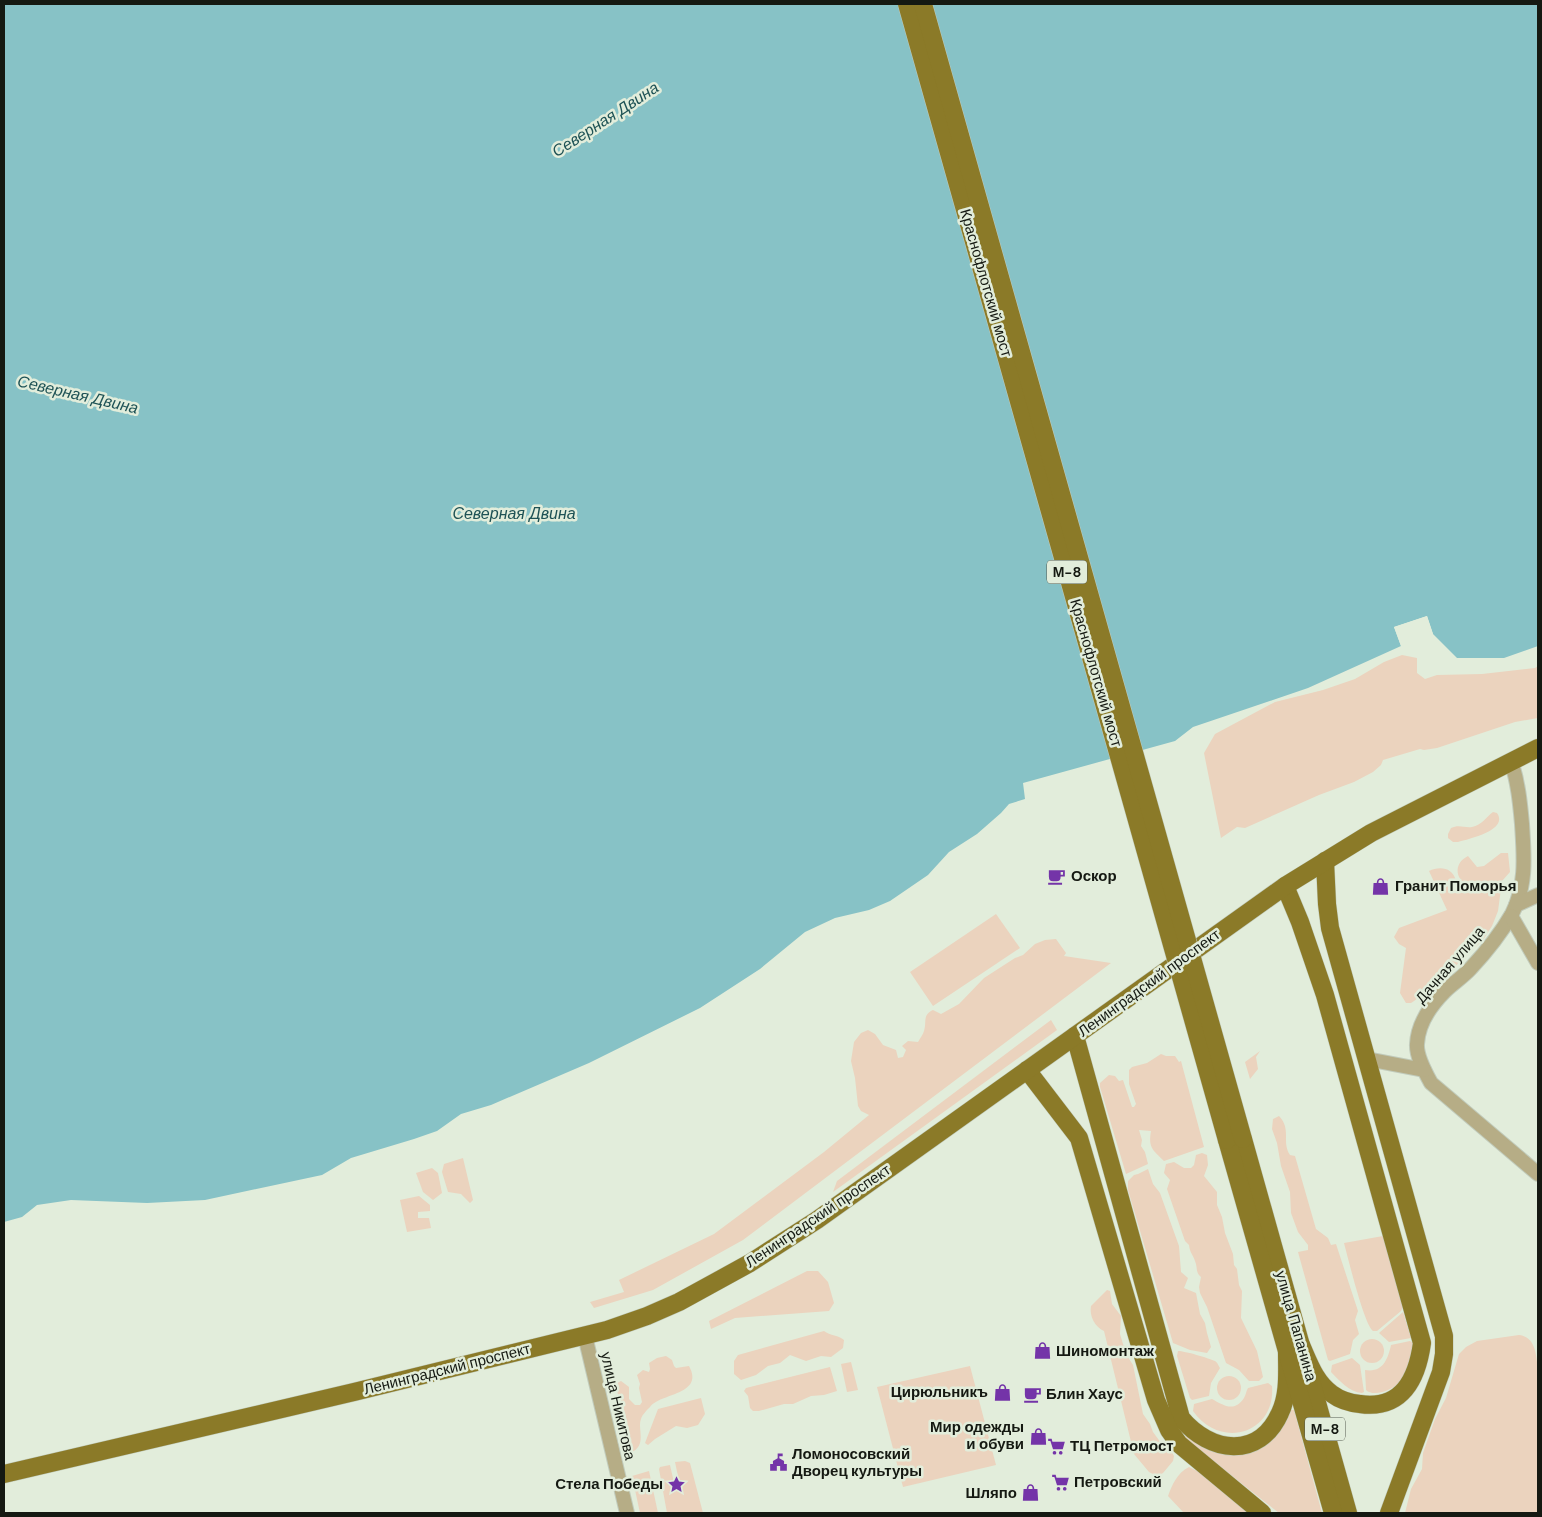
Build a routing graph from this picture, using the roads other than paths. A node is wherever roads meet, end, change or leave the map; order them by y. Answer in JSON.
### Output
{"nodes":[{"id":1,"x":907,"y":4,"type":"edge"},
{"id":2,"x":923,"y":4,"type":"edge"},
{"id":3,"x":1538,"y":748,"type":"edge"},
{"id":4,"x":1511,"y":761,"type":"junction"},
{"id":5,"x":1325,"y":861,"type":"junction"},
{"id":6,"x":1285,"y":886,"type":"junction"},
{"id":7,"x":1538,"y":895,"type":"edge"},
{"id":8,"x":1513,"y":910,"type":"junction"},
{"id":9,"x":1538,"y":963,"type":"edge"},
{"id":10,"x":1075,"y":1036,"type":"junction"},
{"id":11,"x":1367,"y":1058,"type":"junction"},
{"id":12,"x":1027,"y":1070,"type":"junction"},
{"id":13,"x":1424,"y":1070,"type":"junction"},
{"id":14,"x":1235,"y":1139,"type":"junction"},
{"id":15,"x":1538,"y":1174,"type":"edge"},
{"id":16,"x":585,"y":1336,"type":"junction"},
{"id":17,"x":1294,"y":1349,"type":"junction"},
{"id":18,"x":4,"y":1474,"type":"edge"},
{"id":19,"x":627,"y":1513,"type":"edge"},
{"id":20,"x":1262,"y":1513,"type":"edge"},
{"id":21,"x":1333,"y":1513,"type":"edge"},
{"id":22,"x":1348,"y":1513,"type":"edge"},
{"id":23,"x":1389,"y":1513,"type":"edge"}],
"edges":[{"from":1,"to":14,"type":"main road","name":"Краснофлотский мост","number":"М-8","bridge":true},
{"from":2,"to":14,"type":"main road","name":"Краснофлотский мост","number":"М-8","bridge":true},
{"from":3,"to":4,"type":"main road","name":"Ленинградский проспект"},
{"from":4,"to":5,"type":"main road","name":"Ленинградский проспект"},
{"from":4,"to":8,"type":"street","name":"Дачная улица"},
{"from":5,"to":6,"type":"main road","name":"Ленинградский проспект"},
{"from":5,"to":11,"type":"main road"},
{"from":6,"to":10,"type":"main road","name":"Ленинградский проспект"},
{"from":6,"to":17,"type":"main road"},
{"from":7,"to":8,"type":"street"},
{"from":8,"to":9,"type":"street"},
{"from":8,"to":13,"type":"street","name":"Дачная улица"},
{"from":10,"to":12,"type":"main road","name":"Ленинградский проспект"},
{"from":10,"to":17,"type":"main road"},
{"from":11,"to":13,"type":"street"},
{"from":11,"to":23,"type":"main road"},
{"from":12,"to":16,"type":"main road","name":"Ленинградский проспект"},
{"from":12,"to":20,"type":"main road"},
{"from":13,"to":15,"type":"street","name":"Дачная улица"},
{"from":14,"to":17,"type":"main road","name":"улица Папанина","number":"М-8"},
{"from":16,"to":18,"type":"main road","name":"Ленинградский проспект"},
{"from":16,"to":19,"type":"street","name":"улица Никитова"},
{"from":17,"to":21,"type":"main road","name":"улица Папанина","number":"М-8"},
{"from":17,"to":22,"type":"main road","name":"улица Папанина","number":"М-8"}]}
